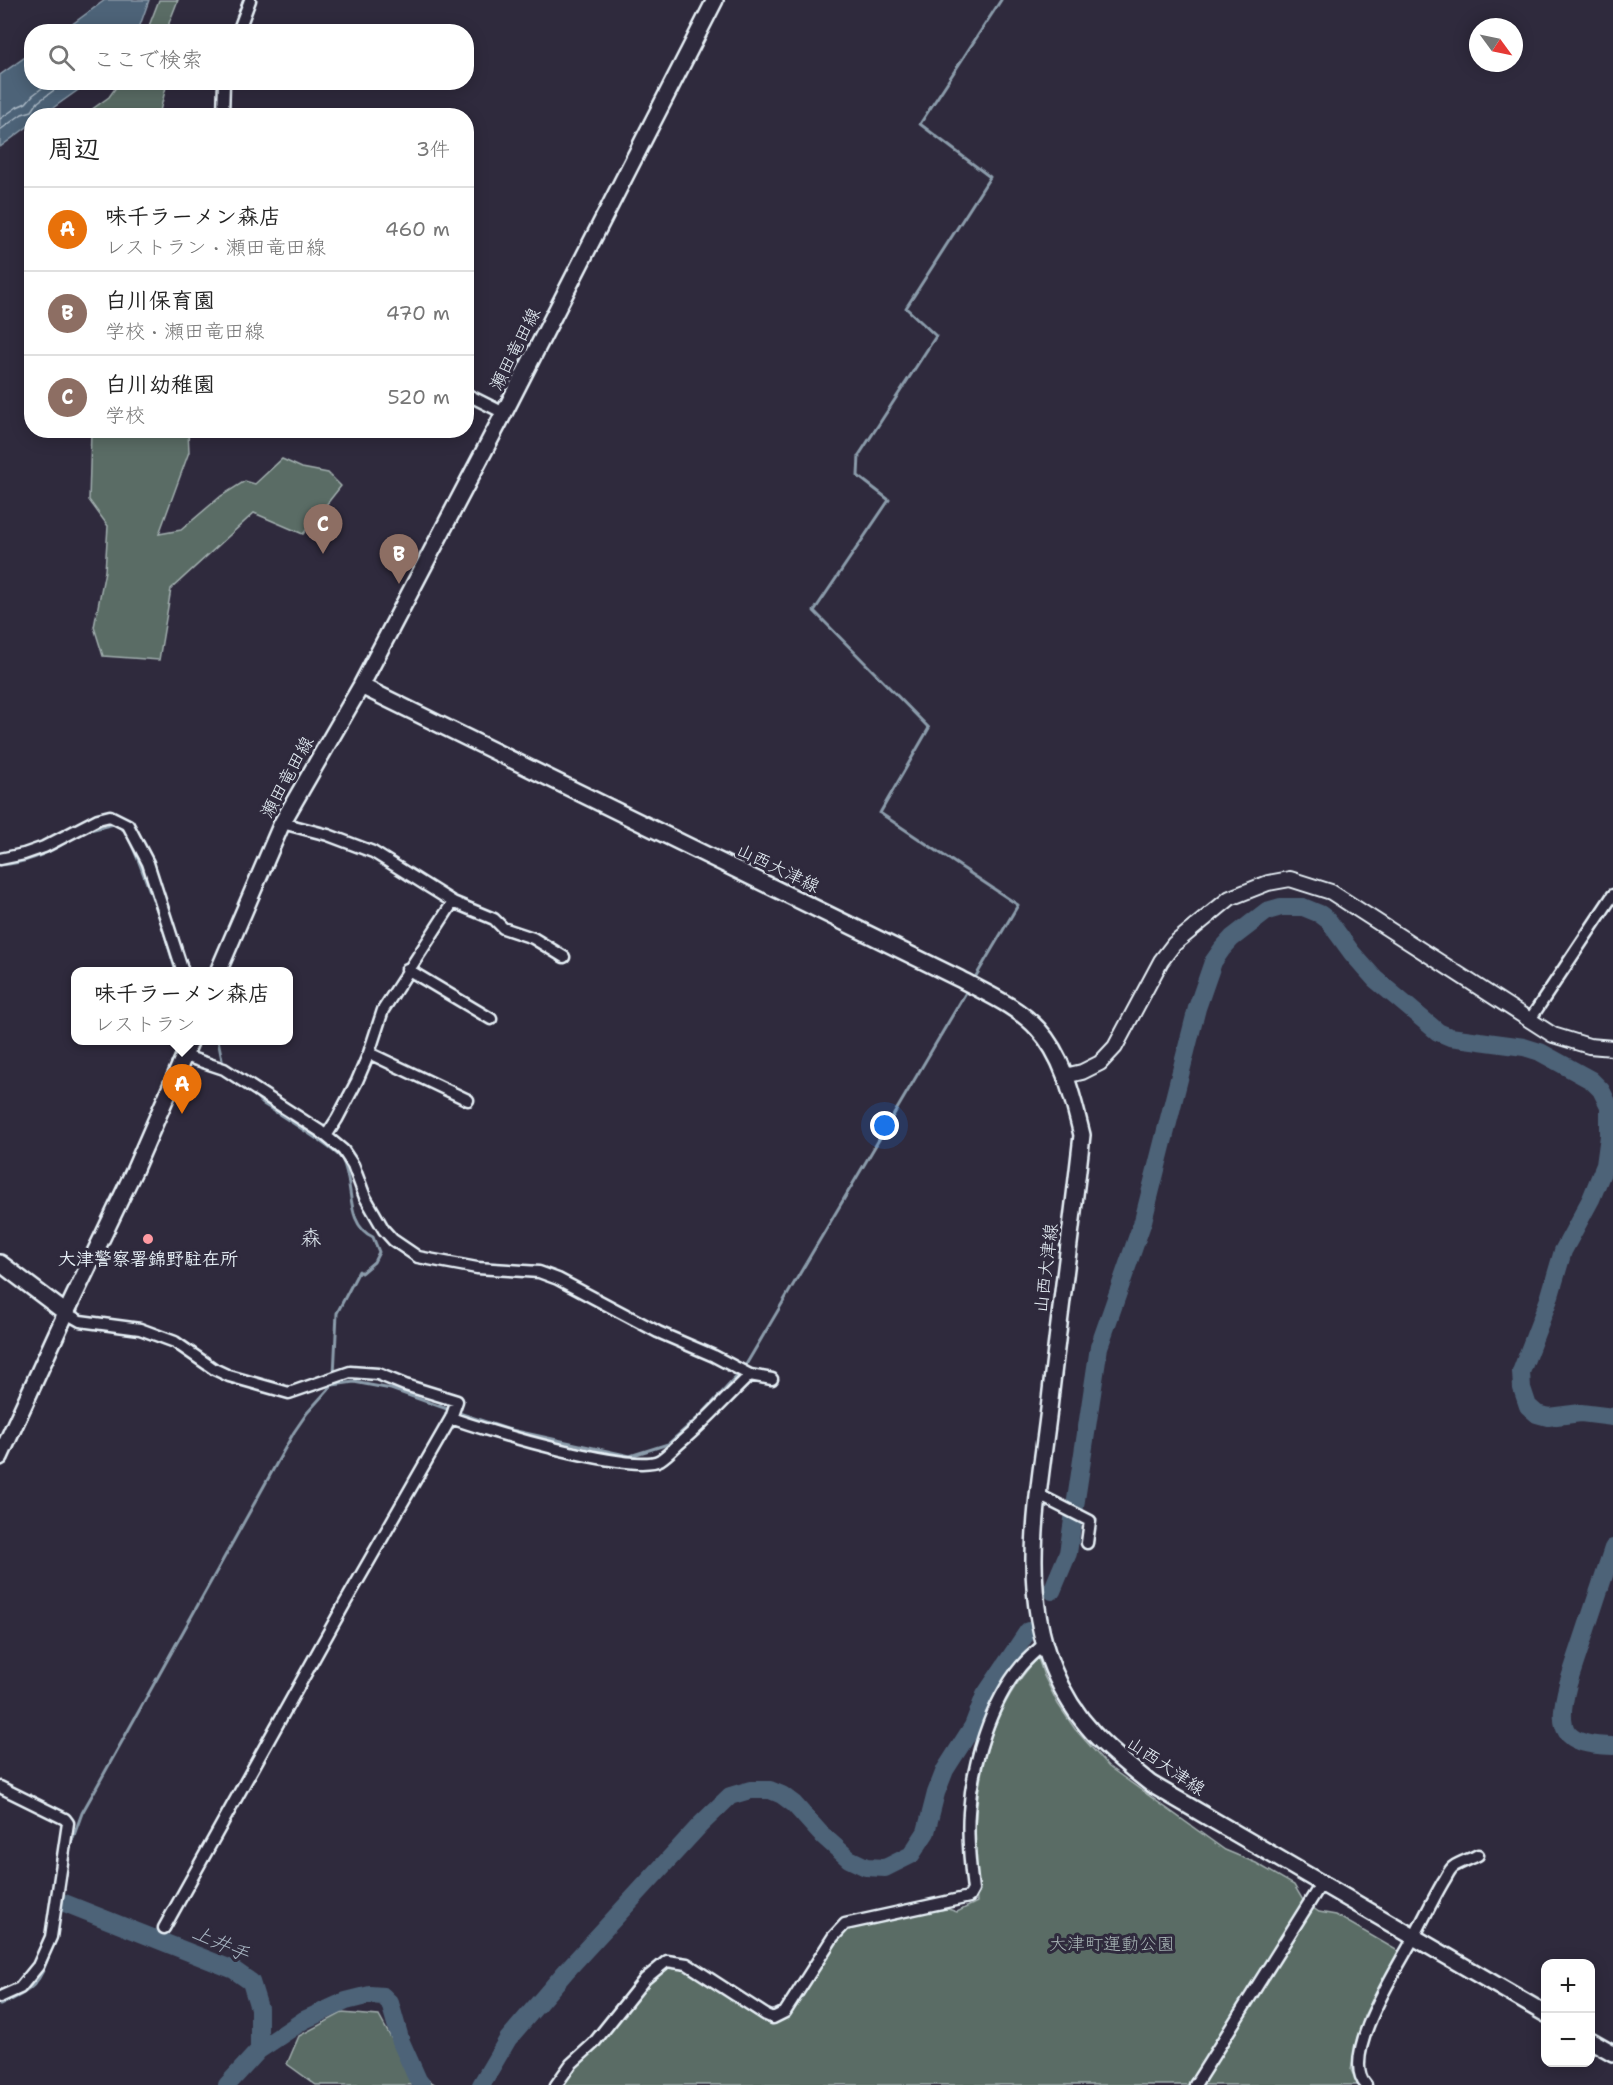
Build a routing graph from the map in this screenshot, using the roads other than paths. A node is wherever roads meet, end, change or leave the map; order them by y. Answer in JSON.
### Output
{"nodes":[{"id":1,"x":250,"y":0,"type":"edge"},
{"id":2,"x":715,"y":0,"type":"edge"},
{"id":3,"x":241,"y":24,"type":"edge"},
{"id":4,"x":224,"y":90,"type":"edge"},
{"id":5,"x":223,"y":108,"type":"edge"},
{"id":6,"x":474,"y":397,"type":"edge"},
{"id":7,"x":504,"y":414,"type":"junction"},
{"id":8,"x":361,"y":686,"type":"junction"},
{"id":9,"x":282,"y":823,"type":"junction"},
{"id":10,"x":0,"y":859,"type":"edge"},
{"id":11,"x":1613,"y":895,"type":"edge"},
{"id":12,"x":453,"y":902,"type":"junction"},
{"id":13,"x":564,"y":957,"type":"dead end"},
{"id":14,"x":181,"y":967,"type":"edge"},
{"id":15,"x":220,"y":967,"type":"edge"},
{"id":16,"x":407,"y":969,"type":"junction"},
{"id":17,"x":491,"y":1019,"type":"dead end"},
{"id":18,"x":1529,"y":1021,"type":"junction"},
{"id":19,"x":190,"y":1045,"type":"edge"},
{"id":20,"x":1613,"y":1048,"type":"edge"},
{"id":21,"x":369,"y":1053,"type":"junction"},
{"id":22,"x":186,"y":1056,"type":"junction"},
{"id":23,"x":1065,"y":1076,"type":"junction"},
{"id":24,"x":468,"y":1100,"type":"dead end"},
{"id":25,"x":326,"y":1136,"type":"junction"},
{"id":26,"x":0,"y":1263,"type":"edge"},
{"id":27,"x":66,"y":1313,"type":"junction"},
{"id":28,"x":750,"y":1375,"type":"junction"},
{"id":29,"x":772,"y":1379,"type":"dead end"},
{"id":30,"x":451,"y":1418,"type":"junction"},
{"id":31,"x":0,"y":1457,"type":"edge"},
{"id":32,"x":1039,"y":1495,"type":"junction"},
{"id":33,"x":1087,"y":1543,"type":"dead end"},
{"id":34,"x":1044,"y":1644,"type":"junction"},
{"id":35,"x":0,"y":1787,"type":"edge"},
{"id":36,"x":1479,"y":1855,"type":"dead end"},
{"id":37,"x":1321,"y":1884,"type":"junction"},
{"id":38,"x":164,"y":1928,"type":"dead end"},
{"id":39,"x":1414,"y":1938,"type":"junction"},
{"id":40,"x":0,"y":1997,"type":"edge"},
{"id":41,"x":1543,"y":2013,"type":"edge"},
{"id":42,"x":1595,"y":2043,"type":"edge"},
{"id":43,"x":1613,"y":2053,"type":"edge"},
{"id":44,"x":556,"y":2085,"type":"edge"},
{"id":45,"x":1195,"y":2085,"type":"edge"},
{"id":46,"x":1365,"y":2085,"type":"edge"}],
"edges":[{"from":1,"to":3,"type":"street"},
{"from":2,"to":7,"type":"main road","name":"瀬田竜田線"},
{"from":4,"to":5,"type":"street"},
{"from":6,"to":7,"type":"street"},
{"from":7,"to":8,"type":"main road","name":"瀬田竜田線"},
{"from":8,"to":9,"type":"main road","name":"瀬田竜田線"},
{"from":8,"to":23,"type":"main road","name":"山西大津線"},
{"from":9,"to":12,"type":"street"},
{"from":9,"to":15,"type":"main road","name":"瀬田竜田線"},
{"from":10,"to":14,"type":"street"},
{"from":11,"to":18,"type":"street"},
{"from":12,"to":13,"type":"street"},
{"from":12,"to":16,"type":"street"},
{"from":16,"to":17,"type":"street"},
{"from":16,"to":21,"type":"street"},
{"from":18,"to":20,"type":"street"},
{"from":18,"to":23,"type":"street"},
{"from":19,"to":22,"type":"main road"},
{"from":21,"to":24,"type":"street"},
{"from":21,"to":25,"type":"street"},
{"from":22,"to":25,"type":"street"},
{"from":22,"to":27,"type":"main road"},
{"from":23,"to":32,"type":"main road","name":"山西大津線"},
{"from":25,"to":28,"type":"street"},
{"from":26,"to":27,"type":"main road"},
{"from":27,"to":30,"type":"street"},
{"from":27,"to":31,"type":"main road"},
{"from":28,"to":29,"type":"street"},
{"from":28,"to":30,"type":"street"},
{"from":30,"to":38,"type":"street"},
{"from":32,"to":33,"type":"street"},
{"from":32,"to":34,"type":"main road","name":"山西大津線"},
{"from":34,"to":37,"type":"main road","name":"山西大津線"},
{"from":34,"to":44,"type":"street"},
{"from":35,"to":40,"type":"street"},
{"from":36,"to":39,"type":"street"},
{"from":37,"to":39,"type":"main road","name":"山西大津線"},
{"from":37,"to":45,"type":"street"},
{"from":39,"to":41,"type":"main road","name":"山西大津線"},
{"from":39,"to":46,"type":"street"},
{"from":42,"to":43,"type":"main road"}]}
